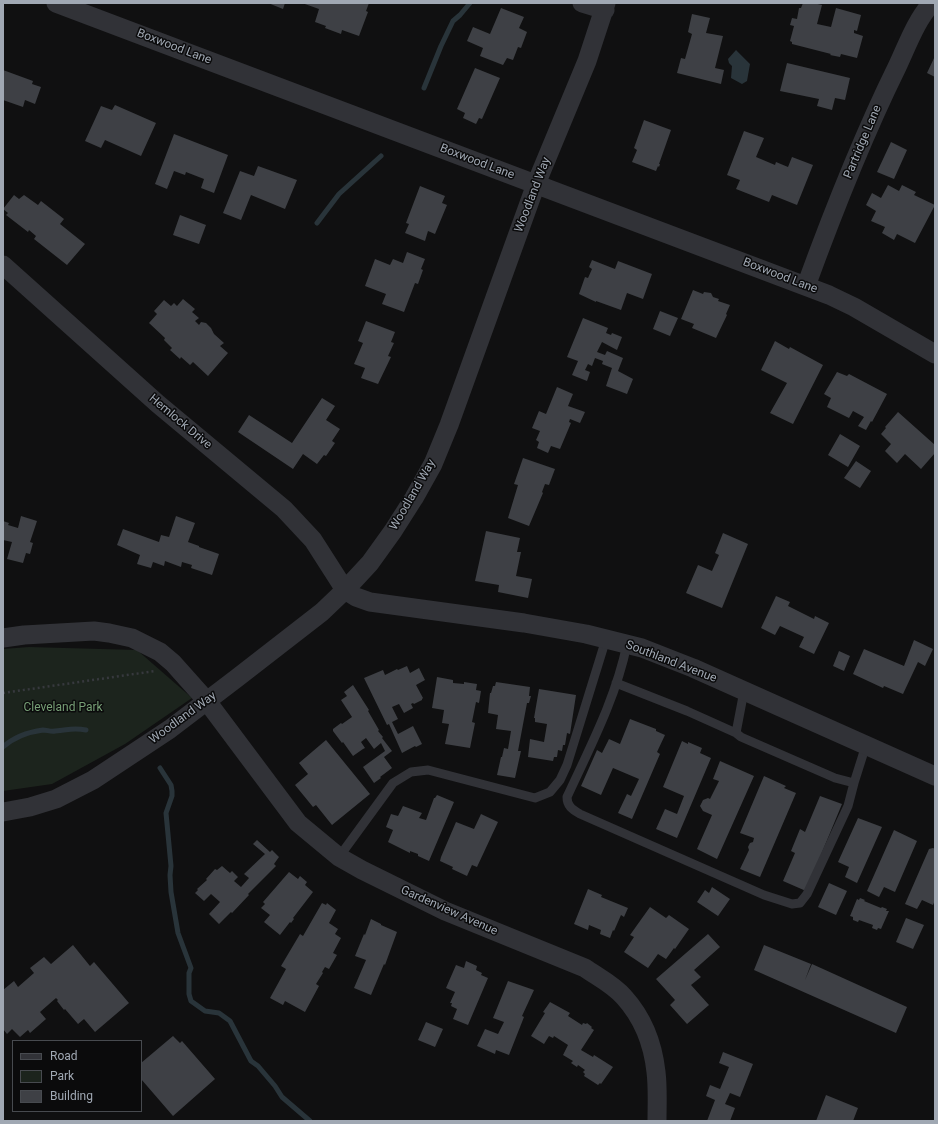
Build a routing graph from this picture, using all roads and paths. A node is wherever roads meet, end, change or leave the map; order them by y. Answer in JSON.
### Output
{"nodes":[{"id":1,"x":56,"y":3,"type":"edge"},
{"id":2,"x":582,"y":3,"type":"edge"},
{"id":3,"x":932,"y":3,"type":"edge"},
{"id":4,"x":605,"y":7,"type":"edge"},
{"id":5,"x":536,"y":184,"type":"junction"},
{"id":6,"x":3,"y":265,"type":"edge"},
{"id":7,"x":806,"y":286,"type":"junction"},
{"id":8,"x":935,"y":354,"type":"edge"},
{"id":9,"x":345,"y":590,"type":"junction"},
{"id":10,"x":3,"y":638,"type":"edge"},
{"id":11,"x":606,"y":639,"type":"junction"},
{"id":12,"x":627,"y":644,"type":"junction"},
{"id":13,"x":170,"y":661,"type":"junction"},
{"id":14,"x":616,"y":683,"type":"junction"},
{"id":15,"x":744,"y":691,"type":"junction"},
{"id":16,"x":3,"y":693,"type":"edge"},
{"id":17,"x":206,"y":700,"type":"junction"},
{"id":18,"x":736,"y":733,"type":"junction"},
{"id":19,"x":866,"y":745,"type":"junction"},
{"id":20,"x":935,"y":776,"type":"edge"},
{"id":21,"x":854,"y":784,"type":"junction"},
{"id":22,"x":3,"y":812,"type":"edge"},
{"id":23,"x":339,"y":857,"type":"junction"},
{"id":24,"x":657,"y":1121,"type":"edge"}],
"edges":[{"from":1,"to":5,"type":"street","name":"Boxwood Lane"},
{"from":2,"to":4,"type":"street"},
{"from":3,"to":7,"type":"street","name":"Partridge Lane"},
{"from":4,"to":5,"type":"street","name":"Woodland Way"},
{"from":5,"to":7,"type":"street","name":"Boxwood Lane"},
{"from":5,"to":9,"type":"street","name":"Woodland Way"},
{"from":6,"to":9,"type":"street","name":"Hemlock Drive"},
{"from":7,"to":8,"type":"street","name":"Boxwood Lane"},
{"from":9,"to":11,"type":"street","name":"Southland Avenue"},
{"from":9,"to":17,"type":"street","name":"Woodland Way"},
{"from":10,"to":13,"type":"street","name":"Gardenview Avenue"},
{"from":11,"to":12,"type":"street","name":"Southland Avenue"},
{"from":11,"to":23,"type":"lane"},
{"from":12,"to":14,"type":"lane"},
{"from":12,"to":15,"type":"street","name":"Southland Avenue"},
{"from":13,"to":16,"type":"path"},
{"from":13,"to":17,"type":"street","name":"Gardenview Avenue"},
{"from":14,"to":18,"type":"lane"},
{"from":14,"to":21,"type":"lane"},
{"from":15,"to":18,"type":"lane"},
{"from":15,"to":19,"type":"street","name":"Southland Avenue"},
{"from":17,"to":22,"type":"street","name":"Woodland Way"},
{"from":17,"to":23,"type":"street","name":"Gardenview Avenue"},
{"from":18,"to":21,"type":"lane"},
{"from":19,"to":20,"type":"street","name":"Southland Avenue"},
{"from":19,"to":21,"type":"lane"},
{"from":23,"to":24,"type":"street","name":"Gardenview Avenue"}]}
